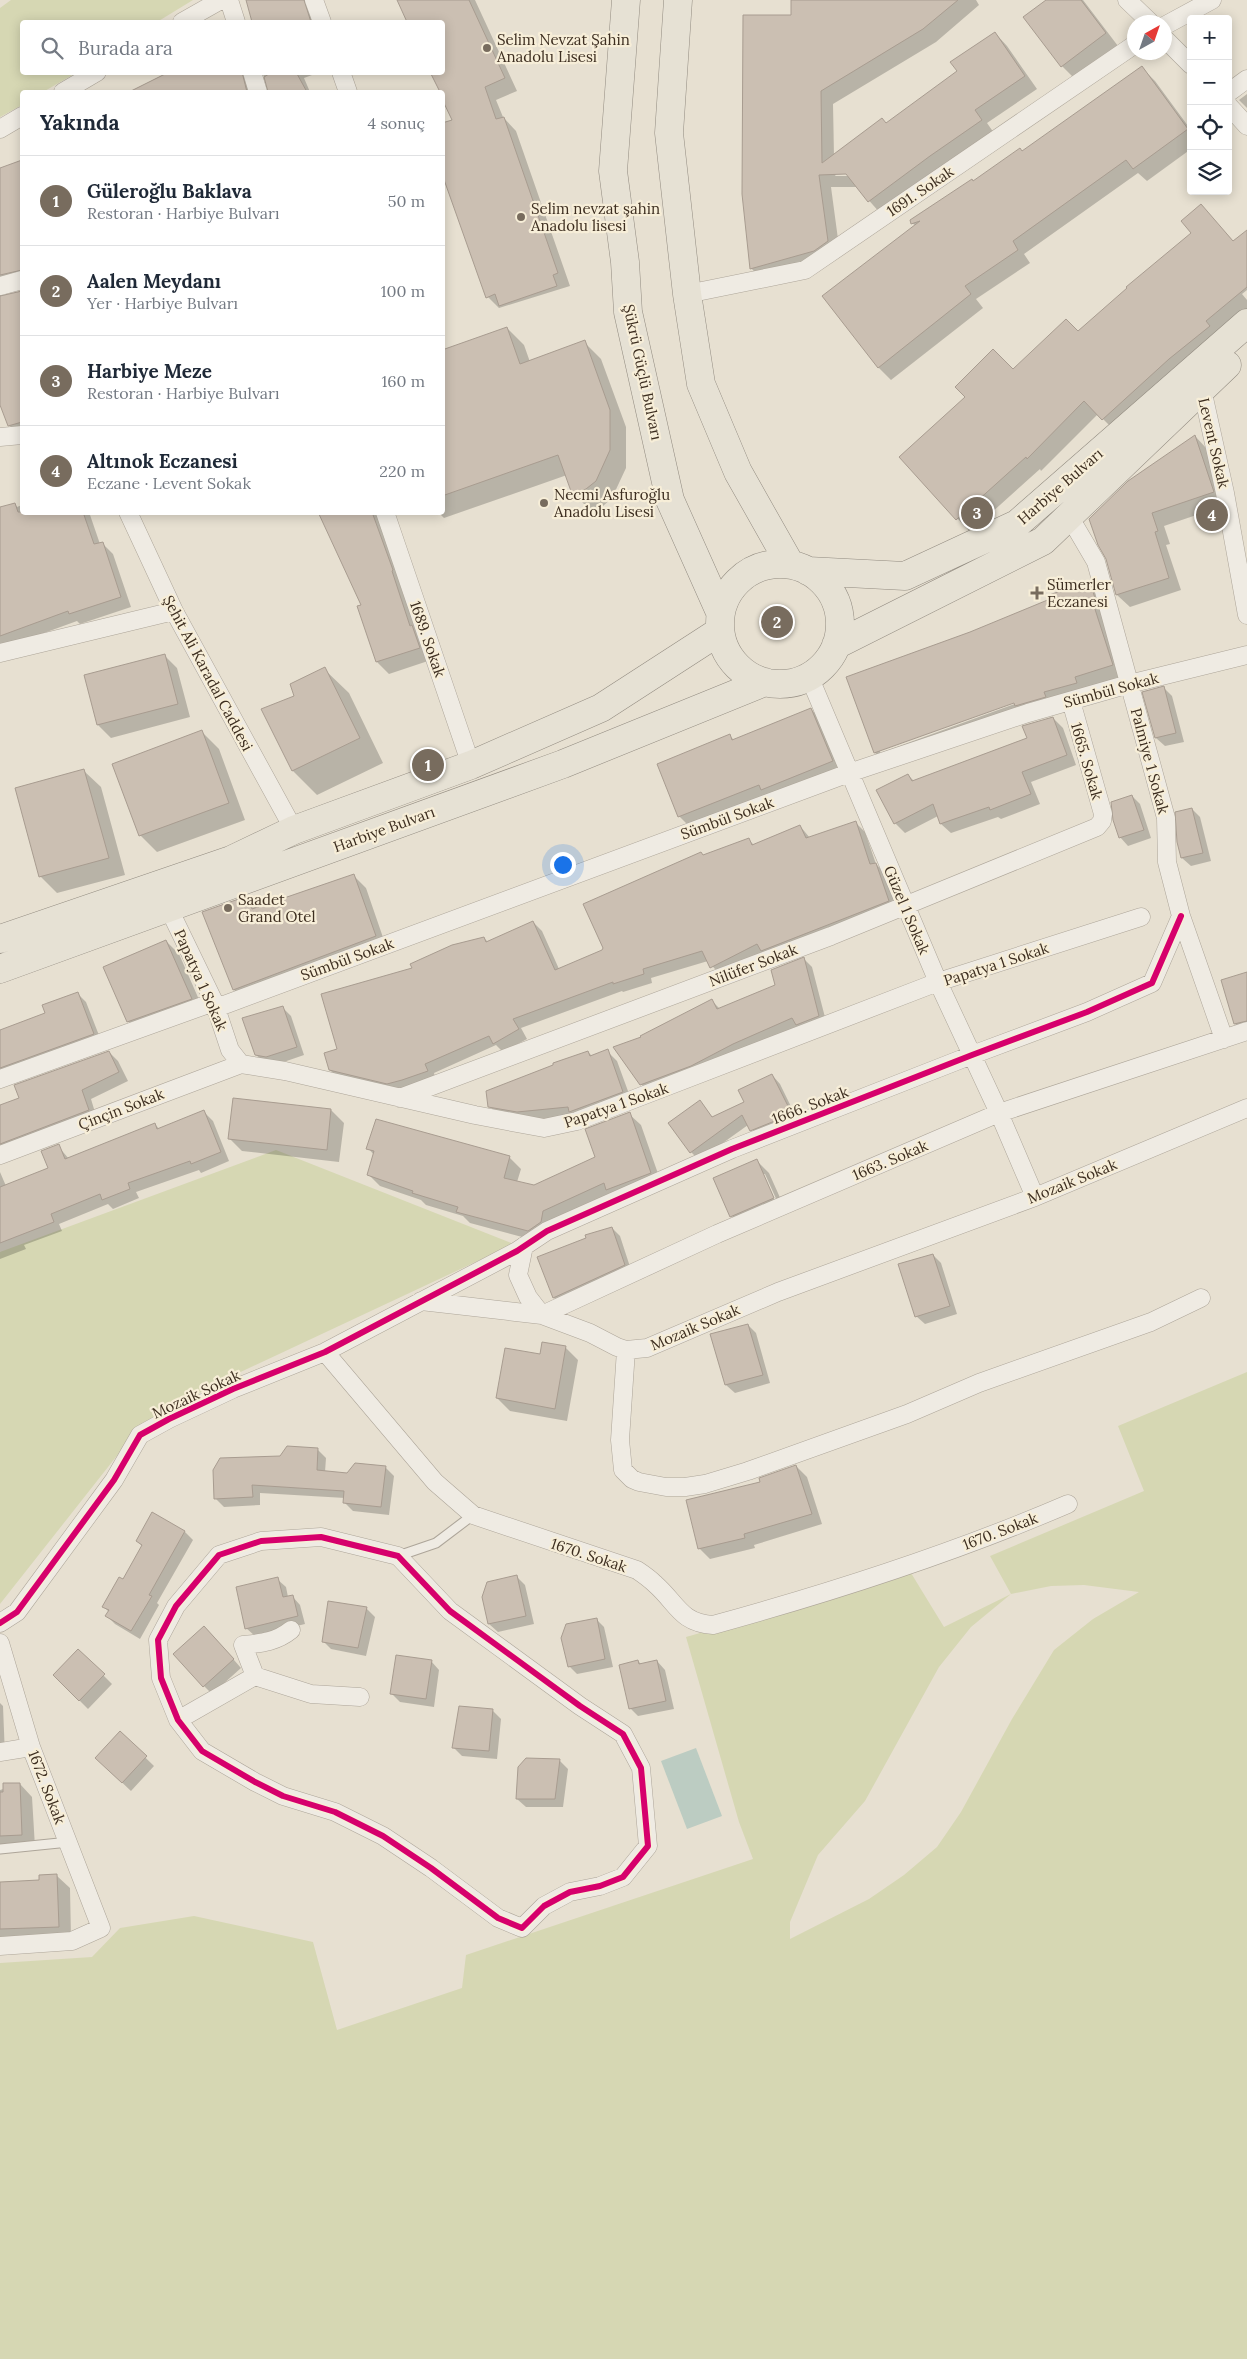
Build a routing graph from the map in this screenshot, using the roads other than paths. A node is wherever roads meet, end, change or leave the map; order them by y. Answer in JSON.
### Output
{"nodes":[{"id":1,"x":221,"y":0,"type":"edge"},
{"id":2,"x":229,"y":0,"type":"edge"},
{"id":3,"x":314,"y":0,"type":"edge"},
{"id":4,"x":626,"y":0,"type":"edge"},
{"id":5,"x":678,"y":0,"type":"edge"},
{"id":6,"x":1127,"y":0,"type":"edge"},
{"id":7,"x":1212,"y":0,"type":"edge"},
{"id":8,"x":1143,"y":15,"type":"edge"},
{"id":9,"x":186,"y":20,"type":"edge"},
{"id":10,"x":235,"y":20,"type":"edge"},
{"id":11,"x":321,"y":20,"type":"edge"},
{"id":12,"x":1172,"y":22,"type":"edge"},
{"id":13,"x":1172,"y":46,"type":"edge"},
{"id":14,"x":1127,"y":50,"type":"edge"},
{"id":15,"x":1187,"y":61,"type":"edge"},
{"id":16,"x":92,"y":75,"type":"edge"},
{"id":17,"x":253,"y":75,"type":"edge"},
{"id":18,"x":342,"y":75,"type":"edge"},
{"id":19,"x":1247,"y":79,"type":"edge"},
{"id":20,"x":66,"y":90,"type":"edge"},
{"id":21,"x":257,"y":90,"type":"edge"},
{"id":22,"x":347,"y":90,"type":"edge"},
{"id":23,"x":1232,"y":90,"type":"edge"},
{"id":24,"x":1232,"y":109,"type":"edge"},
{"id":25,"x":20,"y":117,"type":"edge"},
{"id":26,"x":1247,"y":126,"type":"edge"},
{"id":27,"x":0,"y":130,"type":"edge"},
{"id":28,"x":20,"y":281,"type":"edge"},
{"id":29,"x":0,"y":286,"type":"edge"},
{"id":30,"x":687,"y":294,"type":"junction"},
{"id":31,"x":1247,"y":323,"type":"edge"},
{"id":32,"x":1247,"y":346,"type":"edge"},
{"id":33,"x":1202,"y":388,"type":"junction"},
{"id":34,"x":20,"y":436,"type":"edge"},
{"id":35,"x":0,"y":437,"type":"edge"},
{"id":36,"x":129,"y":515,"type":"edge"},
{"id":37,"x":386,"y":515,"type":"edge"},
{"id":38,"x":1069,"y":516,"type":"junction"},
{"id":39,"x":799,"y":567,"type":"junction"},
{"id":40,"x":174,"y":611,"type":"junction"},
{"id":41,"x":1247,"y":615,"type":"edge"},
{"id":42,"x":720,"y":622,"type":"junction"},
{"id":43,"x":836,"y":645,"type":"junction"},
{"id":44,"x":0,"y":653,"type":"edge"},
{"id":45,"x":1247,"y":655,"type":"edge"},
{"id":46,"x":809,"y":676,"type":"junction"},
{"id":47,"x":765,"y":682,"type":"junction"},
{"id":48,"x":1129,"y":684,"type":"junction"},
{"id":49,"x":1071,"y":701,"type":"junction"},
{"id":50,"x":471,"y":765,"type":"junction"},
{"id":51,"x":849,"y":773,"type":"junction"},
{"id":52,"x":1102,"y":821,"type":"joint"},
{"id":53,"x":294,"y":830,"type":"junction"},
{"id":54,"x":906,"y":906,"type":"junction"},
{"id":55,"x":169,"y":909,"type":"junction"},
{"id":56,"x":1141,"y":916,"type":"dead end"},
{"id":57,"x":1181,"y":916,"type":"junction"},
{"id":58,"x":0,"y":939,"type":"edge"},
{"id":59,"x":0,"y":969,"type":"edge"},
{"id":60,"x":938,"y":982,"type":"junction"},
{"id":61,"x":215,"y":1005,"type":"junction"},
{"id":62,"x":1247,"y":1031,"type":"edge"},
{"id":63,"x":1224,"y":1039,"type":"junction"},
{"id":64,"x":972,"y":1055,"type":"junction"},
{"id":65,"x":241,"y":1064,"type":"junction"},
{"id":66,"x":0,"y":1079,"type":"edge"},
{"id":67,"x":400,"y":1098,"type":"junction"},
{"id":68,"x":1247,"y":1108,"type":"edge"},
{"id":69,"x":1000,"y":1114,"type":"junction"},
{"id":70,"x":0,"y":1155,"type":"edge"},
{"id":71,"x":1035,"y":1197,"type":"junction"},
{"id":72,"x":524,"y":1246,"type":"junction"},
{"id":73,"x":1201,"y":1298,"type":"dead end"},
{"id":74,"x":421,"y":1301,"type":"junction"},
{"id":75,"x":542,"y":1315,"type":"junction"},
{"id":76,"x":626,"y":1350,"type":"junction"},
{"id":77,"x":325,"y":1352,"type":"junction"},
{"id":78,"x":1068,"y":1504,"type":"dead end"},
{"id":79,"x":474,"y":1515,"type":"junction"},
{"id":80,"x":398,"y":1556,"type":"junction"},
{"id":81,"x":0,"y":1623,"type":"edge"},
{"id":82,"x":291,"y":1630,"type":"dead end"},
{"id":83,"x":0,"y":1643,"type":"edge"},
{"id":84,"x":255,"y":1676,"type":"junction"},
{"id":85,"x":360,"y":1697,"type":"dead end"},
{"id":86,"x":178,"y":1720,"type":"junction"},
{"id":87,"x":32,"y":1747,"type":"junction"},
{"id":88,"x":0,"y":1752,"type":"edge"},
{"id":89,"x":69,"y":1842,"type":"junction"},
{"id":90,"x":0,"y":1849,"type":"edge"},
{"id":91,"x":0,"y":1946,"type":"edge"}],
"edges":[{"from":1,"to":9,"type":"street"},
{"from":2,"to":10,"type":"street"},
{"from":3,"to":11,"type":"street"},
{"from":4,"to":42,"type":"main road","name":"Şükrü Güçlü Bulvarı"},
{"from":5,"to":30,"type":"main road"},
{"from":6,"to":8,"type":"street"},
{"from":7,"to":12,"type":"street"},
{"from":13,"to":15,"type":"street"},
{"from":14,"to":30,"type":"street","name":"1691. Sokak"},
{"from":16,"to":20,"type":"street"},
{"from":17,"to":21,"type":"street"},
{"from":18,"to":22,"type":"street"},
{"from":19,"to":23,"type":"street"},
{"from":24,"to":26,"type":"street"},
{"from":25,"to":27,"type":"street"},
{"from":28,"to":29,"type":"street"},
{"from":30,"to":39,"type":"main road"},
{"from":31,"to":39,"type":"main road","name":"Harbiye Bulvarı"},
{"from":32,"to":33,"type":"main road","name":"Harbiye Bulvarı"},
{"from":33,"to":38,"type":"main road","name":"Harbiye Bulvarı"},
{"from":33,"to":41,"type":"street","name":"Levent Sokak"},
{"from":34,"to":35,"type":"street"},
{"from":36,"to":40,"type":"street","name":"Şehit Ali Karadal Caddesi"},
{"from":37,"to":50,"type":"street","name":"1689. Sokak"},
{"from":38,"to":43,"type":"main road","name":"Harbiye Bulvarı"},
{"from":38,"to":48,"type":"street","name":"Palmiye 1 Sokak"},
{"from":39,"to":42,"type":"main road","name":"Harbiye Bulvarı"},
{"from":39,"to":43,"type":"main road","name":"Harbiye Bulvarı"},
{"from":40,"to":44,"type":"street"},
{"from":40,"to":53,"type":"street","name":"Şehit Ali Karadal Caddesi"},
{"from":42,"to":47,"type":"main road","name":"Harbiye Bulvarı"},
{"from":42,"to":50,"type":"main road","name":"Harbiye Bulvarı"},
{"from":43,"to":46,"type":"main road","name":"Harbiye Bulvarı"},
{"from":45,"to":48,"type":"street","name":"Sümbül Sokak"},
{"from":46,"to":47,"type":"main road","name":"Harbiye Bulvarı"},
{"from":46,"to":51,"type":"street","name":"Güzel 1 Sokak"},
{"from":47,"to":55,"type":"main road","name":"Harbiye Bulvarı"},
{"from":48,"to":49,"type":"street","name":"Sümbül Sokak"},
{"from":48,"to":57,"type":"street","name":"Palmiye 1 Sokak"},
{"from":49,"to":51,"type":"street","name":"Sümbül Sokak"},
{"from":49,"to":52,"type":"street","name":"1665. Sokak"},
{"from":50,"to":53,"type":"main road","name":"Harbiye Bulvarı"},
{"from":51,"to":54,"type":"street","name":"Güzel 1 Sokak"},
{"from":51,"to":61,"type":"street","name":"Sümbül Sokak"},
{"from":52,"to":54,"type":"street","name":"Nilüfer Sokak"},
{"from":53,"to":58,"type":"main road","name":"Harbiye Bulvarı"},
{"from":54,"to":60,"type":"street","name":"Güzel 1 Sokak"},
{"from":54,"to":67,"type":"street","name":"Nilüfer Sokak"},
{"from":55,"to":59,"type":"main road","name":"Harbiye Bulvarı"},
{"from":55,"to":61,"type":"street","name":"Papatya 1 Sokak"},
{"from":56,"to":60,"type":"street","name":"Papatya 1 Sokak"},
{"from":57,"to":63,"type":"street","name":"Palmiye 1 Sokak"},
{"from":57,"to":64,"type":"street","name":"1666. Sokak"},
{"from":60,"to":64,"type":"street","name":"Güzel 1 Sokak"},
{"from":60,"to":67,"type":"street","name":"Papatya 1 Sokak"},
{"from":61,"to":65,"type":"street","name":"Papatya 1 Sokak"},
{"from":61,"to":66,"type":"street","name":"Sümbül Sokak"},
{"from":62,"to":63,"type":"street","name":"1663. Sokak"},
{"from":63,"to":69,"type":"street","name":"1663. Sokak"},
{"from":64,"to":69,"type":"street","name":"Güzel 1 Sokak"},
{"from":64,"to":72,"type":"street","name":"1666. Sokak"},
{"from":65,"to":67,"type":"street","name":"Papatya 1 Sokak"},
{"from":65,"to":70,"type":"street","name":"Çinçin Sokak"},
{"from":68,"to":71,"type":"street","name":"Mozaik Sokak"},
{"from":69,"to":71,"type":"street","name":"Güzel 1 Sokak"},
{"from":69,"to":75,"type":"street","name":"1663. Sokak"},
{"from":71,"to":76,"type":"street","name":"Mozaik Sokak"},
{"from":72,"to":74,"type":"street","name":"1666. Sokak"},
{"from":72,"to":75,"type":"street"},
{"from":73,"to":76,"type":"street"},
{"from":74,"to":75,"type":"street"},
{"from":74,"to":77,"type":"street","name":"Mozaik Sokak"},
{"from":75,"to":76,"type":"street"},
{"from":77,"to":79,"type":"street","name":"1670. Sokak"},
{"from":77,"to":81,"type":"street","name":"Mozaik Sokak"},
{"from":78,"to":79,"type":"street","name":"1670. Sokak"},
{"from":79,"to":80,"type":"lane"},
{"from":80,"to":86,"type":"street"},
{"from":80,"to":86,"type":"street"},
{"from":82,"to":84,"type":"street"},
{"from":83,"to":87,"type":"street","name":"1672. Sokak"},
{"from":84,"to":85,"type":"street"},
{"from":84,"to":86,"type":"street"},
{"from":87,"to":88,"type":"street"},
{"from":87,"to":89,"type":"street","name":"1672. Sokak"},
{"from":89,"to":90,"type":"lane"},
{"from":89,"to":91,"type":"street","name":"1672. Sokak"}]}
